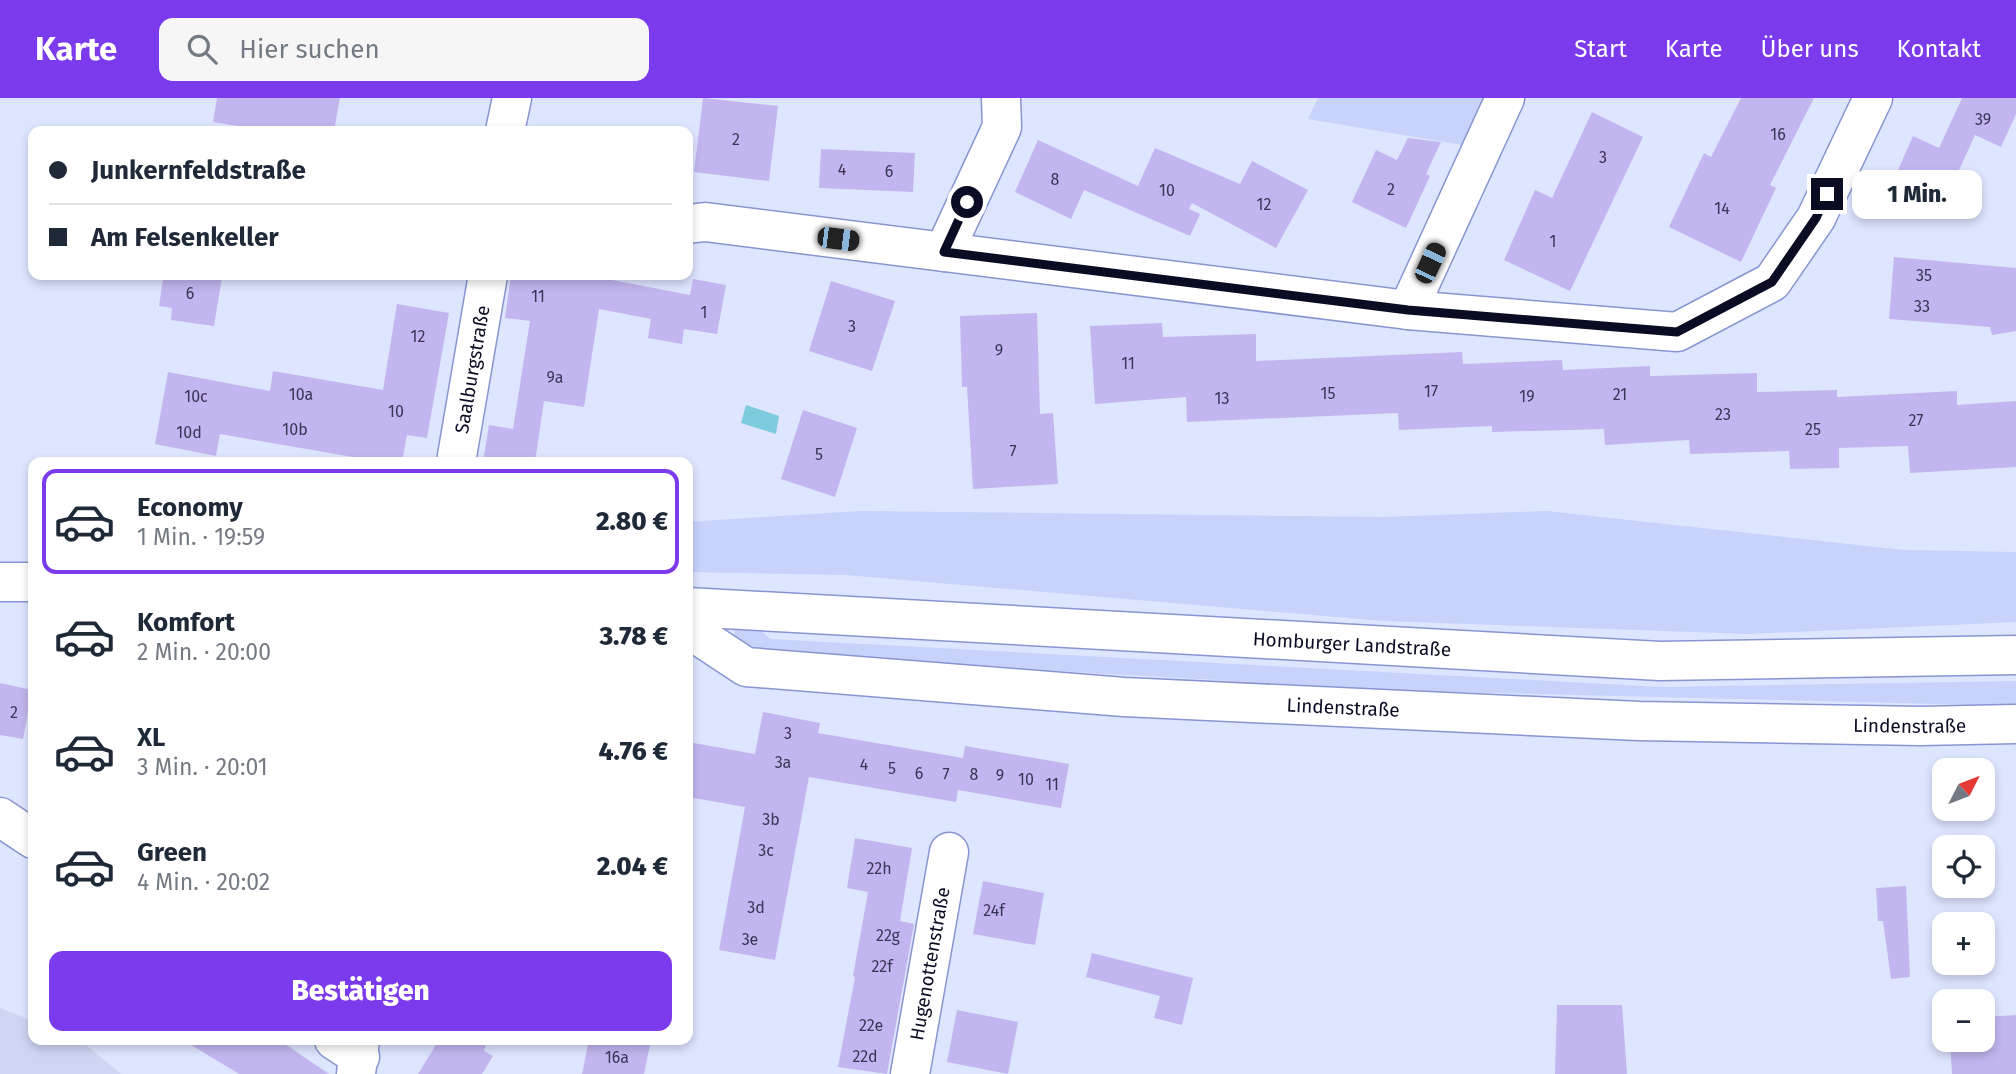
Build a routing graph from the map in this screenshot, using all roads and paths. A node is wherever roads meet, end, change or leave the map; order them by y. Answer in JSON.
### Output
{"nodes":[{"id":1,"x":512,"y":98,"type":"edge"},
{"id":2,"x":1001,"y":98,"type":"edge"},
{"id":3,"x":1505,"y":98,"type":"edge"},
{"id":4,"x":1872,"y":98,"type":"edge"},
{"id":5,"x":506,"y":126,"type":"edge"},
{"id":6,"x":693,"y":223,"type":"edge"},
{"id":7,"x":944,"y":252,"type":"junction"},
{"id":8,"x":487,"y":280,"type":"edge"},
{"id":9,"x":1408,"y":310,"type":"junction"},
{"id":10,"x":457,"y":457,"type":"edge"},
{"id":11,"x":0,"y":582,"type":"edge"},
{"id":12,"x":28,"y":582,"type":"edge"},
{"id":13,"x":693,"y":607,"type":"edge"},
{"id":14,"x":693,"y":630,"type":"edge"},
{"id":15,"x":2016,"y":655,"type":"edge"},
{"id":16,"x":2016,"y":724,"type":"edge"},
{"id":17,"x":0,"y":817,"type":"edge"},
{"id":18,"x":28,"y":836,"type":"edge"},
{"id":19,"x":949,"y":852,"type":"dead end"},
{"id":20,"x":909,"y":1074,"type":"edge"}],
"edges":[{"from":1,"to":5,"type":"street"},
{"from":2,"to":7,"type":"street"},
{"from":3,"to":9,"type":"street"},
{"from":4,"to":9,"type":"street"},
{"from":6,"to":7,"type":"street"},
{"from":7,"to":9,"type":"street"},
{"from":8,"to":10,"type":"street","name":"Saalburgstraße"},
{"from":11,"to":12,"type":"street"},
{"from":13,"to":15,"type":"street","name":"Homburger Landstraße"},
{"from":14,"to":16,"type":"street","name":"Lindenstraße"},
{"from":17,"to":18,"type":"street"},
{"from":19,"to":20,"type":"street","name":"Hugenottenstraße"}]}
